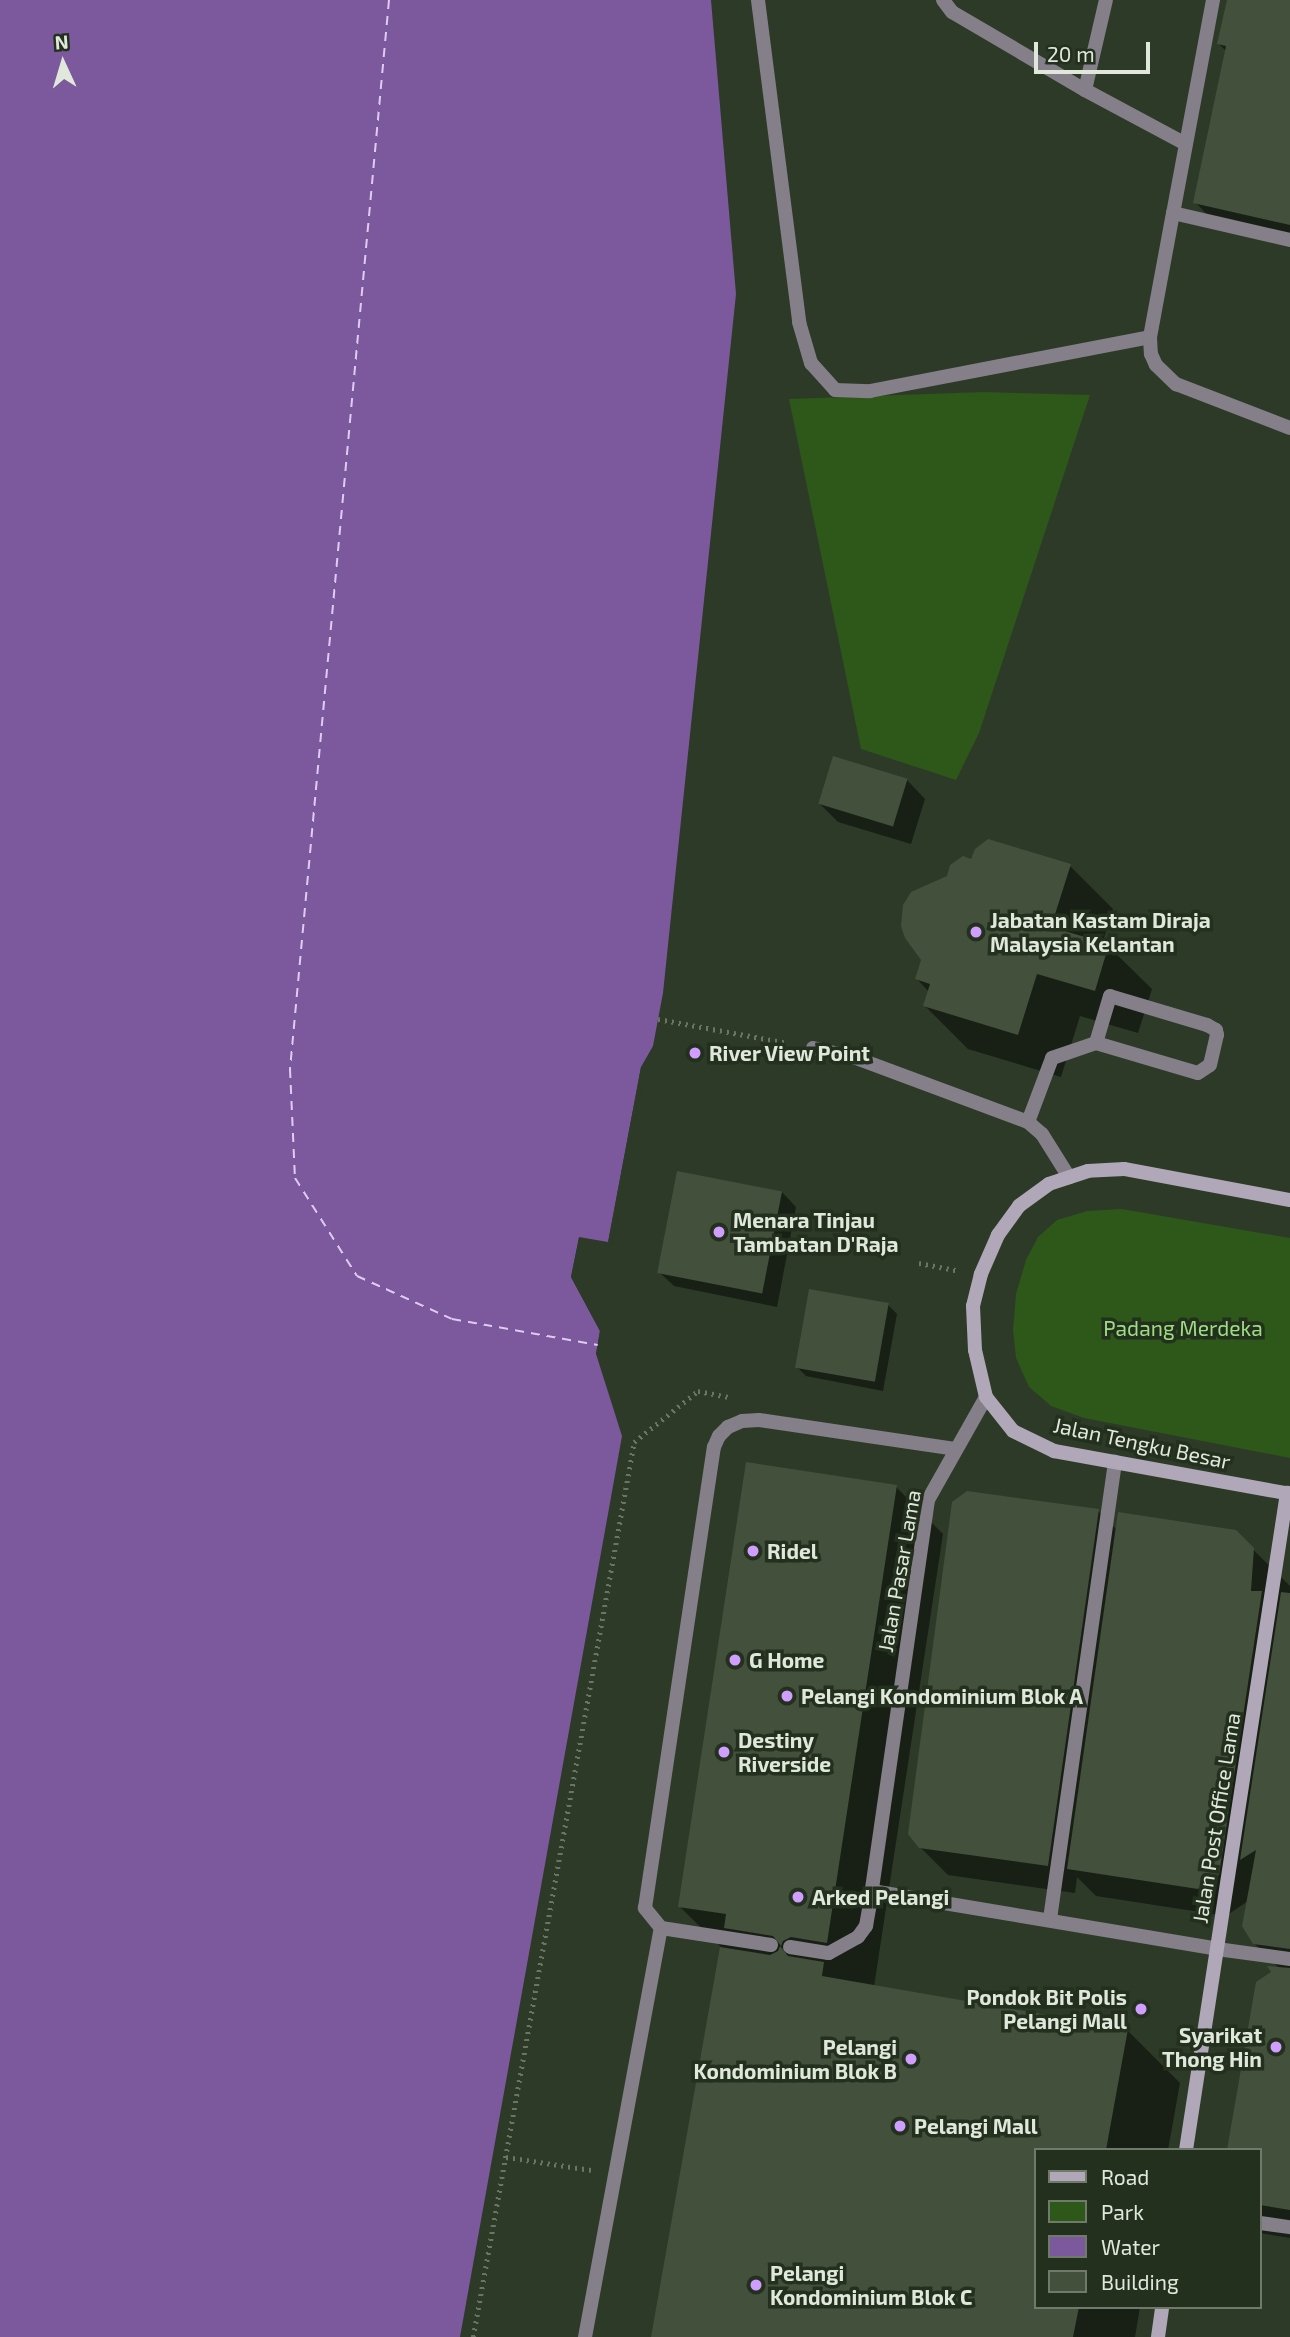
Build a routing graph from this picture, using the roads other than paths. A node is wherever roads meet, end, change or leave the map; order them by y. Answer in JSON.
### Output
{"nodes":[{"id":1,"x":758,"y":0,"type":"edge"},
{"id":2,"x":943,"y":0,"type":"edge"},
{"id":3,"x":1106,"y":0,"type":"edge"},
{"id":4,"x":1213,"y":0,"type":"edge"},
{"id":5,"x":1085,"y":90,"type":"junction"},
{"id":6,"x":1184,"y":143,"type":"junction"},
{"id":7,"x":1174,"y":213,"type":"junction"},
{"id":8,"x":1290,"y":240,"type":"edge"},
{"id":9,"x":1150,"y":337,"type":"junction"},
{"id":10,"x":1290,"y":428,"type":"edge"},
{"id":11,"x":1096,"y":1043,"type":"junction"},
{"id":12,"x":813,"y":1048,"type":"dead end"},
{"id":13,"x":1028,"y":1122,"type":"junction"},
{"id":14,"x":1069,"y":1177,"type":"junction"},
{"id":15,"x":1290,"y":1200,"type":"edge"},
{"id":16,"x":986,"y":1397,"type":"junction"},
{"id":17,"x":955,"y":1449,"type":"junction"},
{"id":18,"x":1115,"y":1462,"type":"junction"},
{"id":19,"x":1289,"y":1494,"type":"edge"},
{"id":20,"x":872,"y":1891,"type":"junction"},
{"id":21,"x":1050,"y":1919,"type":"junction"},
{"id":22,"x":661,"y":1928,"type":"junction"},
{"id":23,"x":771,"y":1945,"type":"dead end"},
{"id":24,"x":790,"y":1947,"type":"dead end"},
{"id":25,"x":1217,"y":1949,"type":"junction"},
{"id":26,"x":1290,"y":1959,"type":"edge"},
{"id":27,"x":1186,"y":2148,"type":"edge"},
{"id":28,"x":1262,"y":2222,"type":"edge"},
{"id":29,"x":1290,"y":2227,"type":"edge"},
{"id":30,"x":1162,"y":2309,"type":"edge"},
{"id":31,"x":585,"y":2337,"type":"edge"},
{"id":32,"x":1157,"y":2337,"type":"edge"}],
"edges":[{"from":1,"to":9,"type":"street"},
{"from":2,"to":5,"type":"street"},
{"from":3,"to":5,"type":"street"},
{"from":4,"to":6,"type":"street"},
{"from":5,"to":6,"type":"street"},
{"from":6,"to":7,"type":"street"},
{"from":7,"to":8,"type":"street"},
{"from":7,"to":9,"type":"street"},
{"from":9,"to":10,"type":"street"},
{"from":11,"to":11,"type":"street"},
{"from":11,"to":13,"type":"street"},
{"from":12,"to":13,"type":"street"},
{"from":13,"to":14,"type":"street"},
{"from":14,"to":15,"type":"main road","name":"Jalan Tengku Besar"},
{"from":14,"to":16,"type":"main road","name":"Jalan Tengku Besar"},
{"from":16,"to":17,"type":"street","name":"Jalan Pasar Lama"},
{"from":16,"to":18,"type":"main road","name":"Jalan Tengku Besar"},
{"from":17,"to":20,"type":"street","name":"Jalan Pasar Lama"},
{"from":17,"to":22,"type":"street"},
{"from":18,"to":19,"type":"main road","name":"Jalan Tengku Besar"},
{"from":18,"to":21,"type":"street"},
{"from":19,"to":25,"type":"main road","name":"Jalan Post Office Lama"},
{"from":20,"to":21,"type":"street"},
{"from":20,"to":24,"type":"street","name":"Jalan Pasar Lama"},
{"from":21,"to":25,"type":"street"},
{"from":22,"to":23,"type":"street"},
{"from":22,"to":31,"type":"street"},
{"from":25,"to":26,"type":"street"},
{"from":25,"to":27,"type":"main road","name":"Jalan Post Office Lama"},
{"from":28,"to":29,"type":"street"},
{"from":30,"to":32,"type":"main road"}]}
